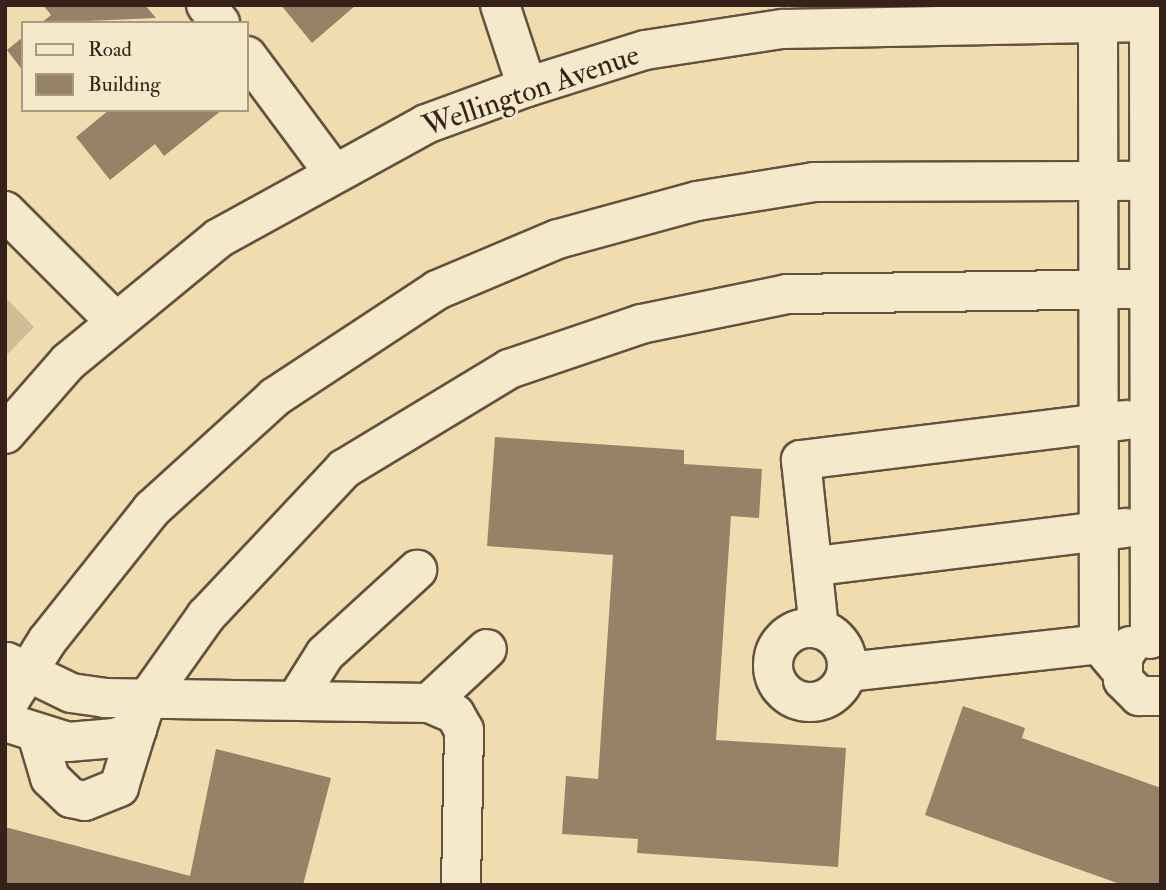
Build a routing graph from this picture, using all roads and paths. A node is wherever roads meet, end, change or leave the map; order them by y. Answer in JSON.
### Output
{"nodes":[{"id":1,"x":206,"y":5,"type":"edge"},
{"id":2,"x":500,"y":5,"type":"edge"},
{"id":3,"x":778,"y":17,"type":"edge"},
{"id":4,"x":1089,"y":17,"type":"edge"},
{"id":5,"x":218,"y":21,"type":"edge"},
{"id":6,"x":1155,"y":22,"type":"edge"},
{"id":7,"x":248,"y":57,"type":"edge"},
{"id":8,"x":527,"y":87,"type":"junction"},
{"id":9,"x":334,"y":173,"type":"junction"},
{"id":10,"x":1155,"y":181,"type":"edge"},
{"id":11,"x":1100,"y":183,"type":"junction"},
{"id":12,"x":5,"y":211,"type":"edge"},
{"id":13,"x":1101,"y":289,"type":"junction"},
{"id":14,"x":1157,"y":289,"type":"edge"},
{"id":15,"x":115,"y":321,"type":"junction"},
{"id":16,"x":1101,"y":420,"type":"junction"},
{"id":17,"x":1155,"y":420,"type":"edge"},
{"id":18,"x":5,"y":435,"type":"edge"},
{"id":19,"x":1100,"y":527,"type":"junction"},
{"id":20,"x":1154,"y":530,"type":"edge"},
{"id":21,"x":816,"y":566,"type":"junction"},
{"id":22,"x":417,"y":570,"type":"dead end"},
{"id":23,"x":819,"y":629,"type":"junction"},
{"id":24,"x":1155,"y":640,"type":"edge"},
{"id":25,"x":487,"y":649,"type":"dead end"},
{"id":26,"x":1110,"y":656,"type":"junction"},
{"id":27,"x":16,"y":667,"type":"edge"},
{"id":28,"x":846,"y":672,"type":"junction"},
{"id":29,"x":1161,"y":696,"type":"edge"},
{"id":30,"x":296,"y":700,"type":"junction"},
{"id":31,"x":429,"y":703,"type":"junction"},
{"id":32,"x":5,"y":708,"type":"edge"},
{"id":33,"x":142,"y":714,"type":"junction"},
{"id":34,"x":21,"y":728,"type":"edge"},
{"id":35,"x":461,"y":885,"type":"edge"}],
"edges":[{"from":1,"to":5,"type":"street"},
{"from":2,"to":8,"type":"street"},
{"from":3,"to":4,"type":"street","name":"Wellington Avenue"},
{"from":3,"to":8,"type":"street","name":"Wellington Avenue"},
{"from":4,"to":6,"type":"street","name":"Wellington Avenue"},
{"from":4,"to":11,"type":"street"},
{"from":6,"to":10,"type":"street"},
{"from":7,"to":9,"type":"street"},
{"from":8,"to":9,"type":"street","name":"Wellington Avenue"},
{"from":9,"to":15,"type":"street","name":"Wellington Avenue"},
{"from":10,"to":11,"type":"street"},
{"from":10,"to":14,"type":"street"},
{"from":11,"to":13,"type":"street"},
{"from":11,"to":27,"type":"street"},
{"from":12,"to":15,"type":"street"},
{"from":13,"to":14,"type":"street"},
{"from":13,"to":16,"type":"street"},
{"from":13,"to":33,"type":"street"},
{"from":14,"to":17,"type":"street"},
{"from":15,"to":18,"type":"street","name":"Wellington Avenue"},
{"from":16,"to":17,"type":"street"},
{"from":16,"to":19,"type":"street"},
{"from":16,"to":21,"type":"street"},
{"from":17,"to":20,"type":"street"},
{"from":19,"to":20,"type":"street"},
{"from":19,"to":21,"type":"street"},
{"from":19,"to":26,"type":"street"},
{"from":20,"to":24,"type":"street"},
{"from":21,"to":23,"type":"street"},
{"from":22,"to":30,"type":"street"},
{"from":23,"to":28,"type":"street"},
{"from":23,"to":28,"type":"street"},
{"from":24,"to":26,"type":"street"},
{"from":25,"to":31,"type":"street"},
{"from":26,"to":28,"type":"street"},
{"from":26,"to":29,"type":"street"},
{"from":27,"to":32,"type":"street"},
{"from":27,"to":33,"type":"street"},
{"from":30,"to":31,"type":"street"},
{"from":30,"to":33,"type":"street"},
{"from":31,"to":35,"type":"street"},
{"from":33,"to":34,"type":"street"},
{"from":33,"to":34,"type":"street"}]}
